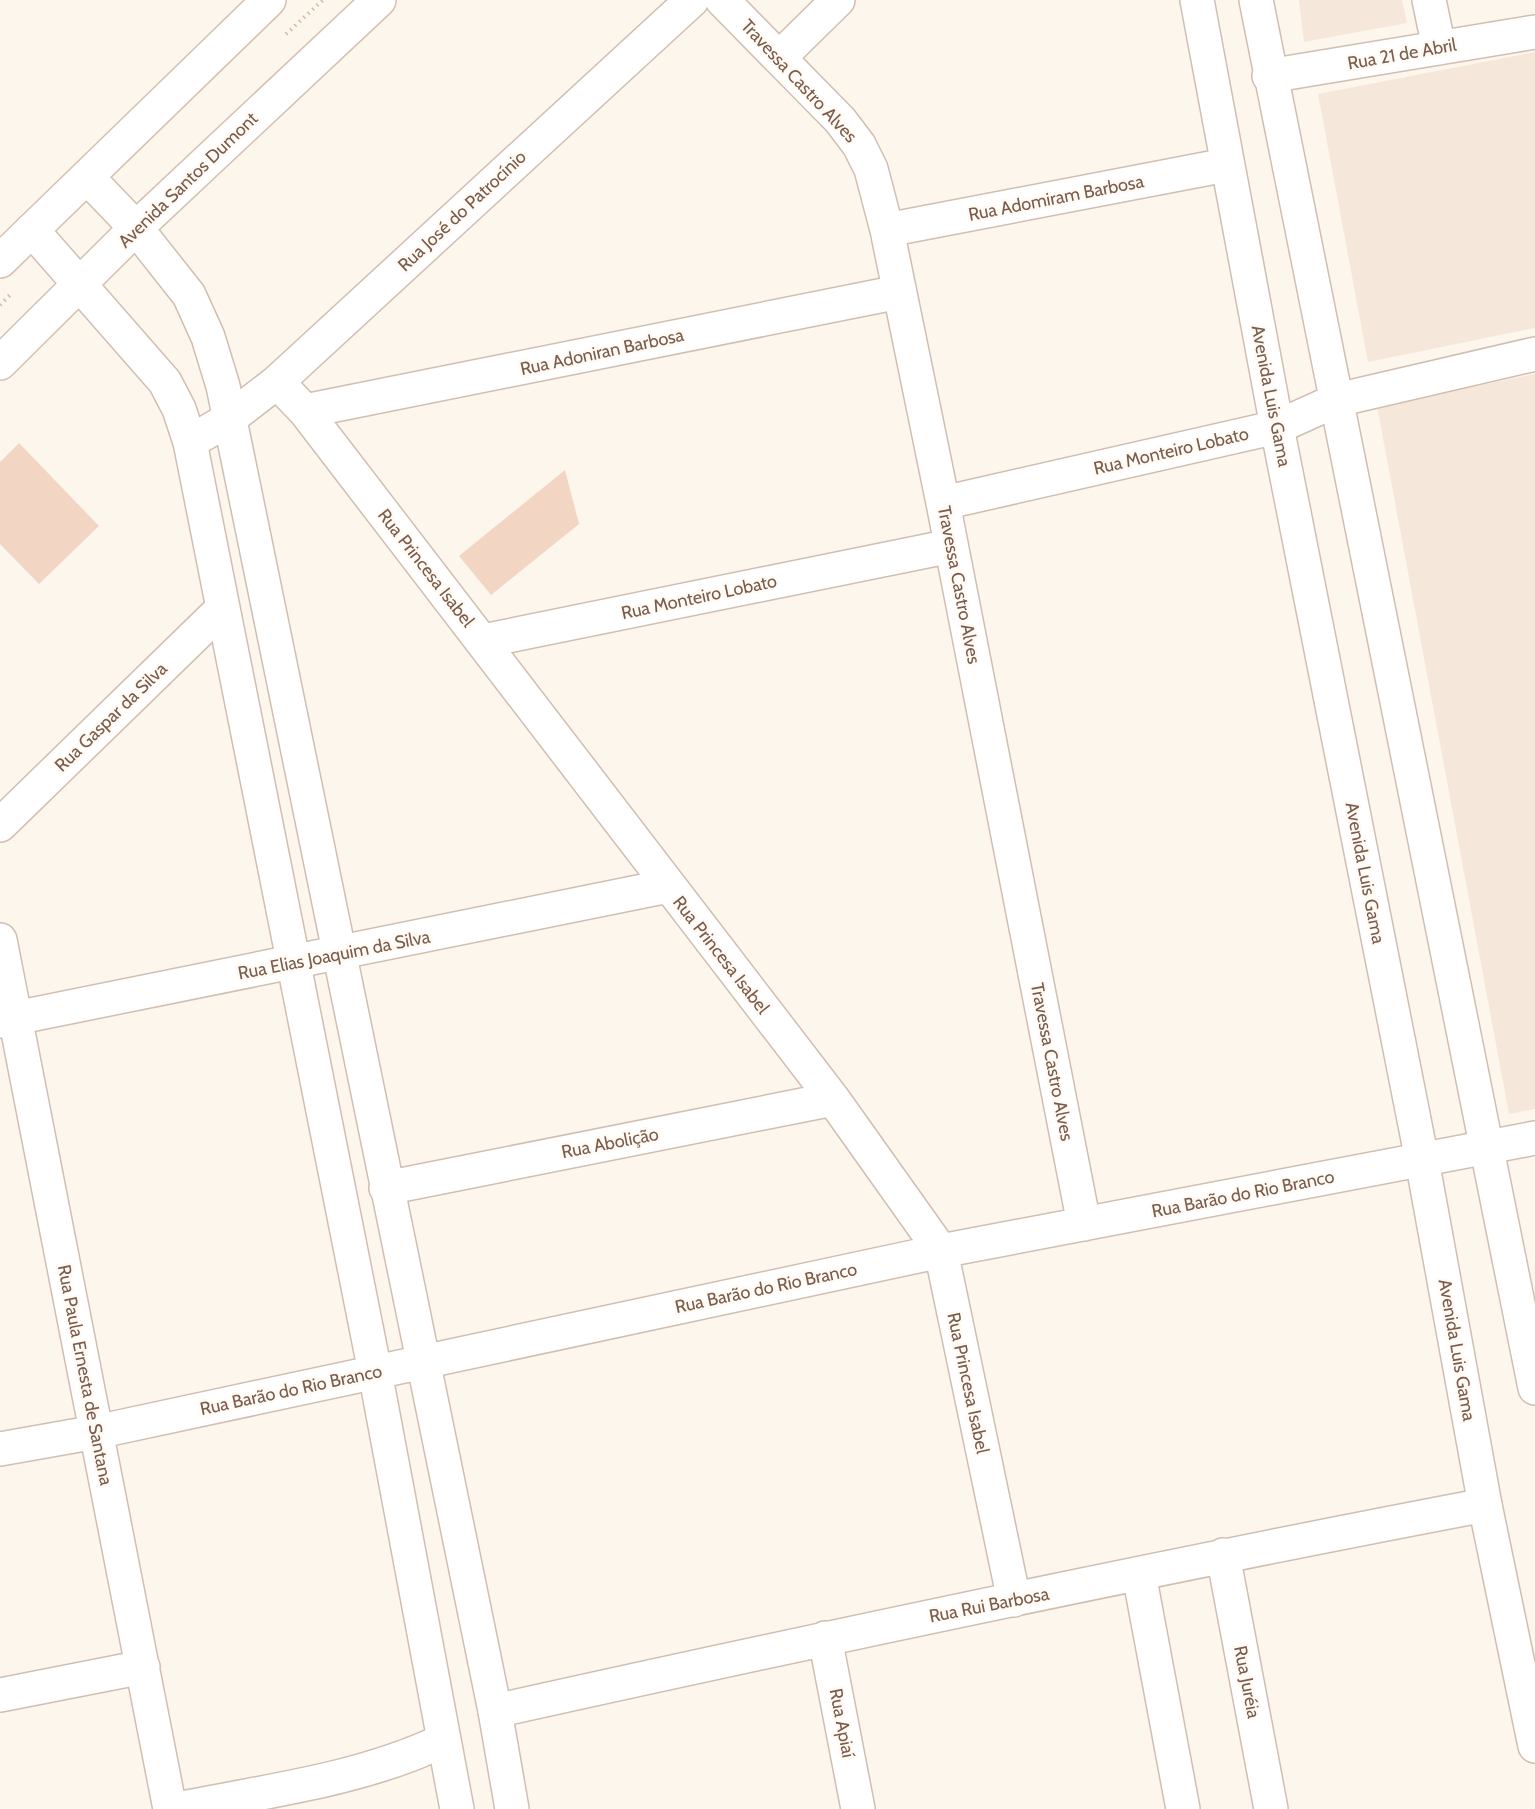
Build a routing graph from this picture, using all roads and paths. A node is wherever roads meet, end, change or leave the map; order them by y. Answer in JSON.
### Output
{"nodes":[{"id":1,"x":269,"y":0,"type":"edge"},
{"id":2,"x":379,"y":0,"type":"edge"},
{"id":3,"x":692,"y":0,"type":"edge"},
{"id":4,"x":722,"y":0,"type":"edge"},
{"id":5,"x":838,"y":0,"type":"edge"},
{"id":6,"x":1197,"y":0,"type":"edge"},
{"id":7,"x":1256,"y":0,"type":"edge"},
{"id":8,"x":1430,"y":0,"type":"edge"},
{"id":9,"x":1535,"y":32,"type":"edge"},
{"id":10,"x":1439,"y":48,"type":"junction"},
{"id":11,"x":779,"y":58,"type":"junction"},
{"id":12,"x":1269,"y":76,"type":"junction"},
{"id":13,"x":1226,"y":165,"type":"junction"},
{"id":14,"x":87,"y":177,"type":"junction"},
{"id":15,"x":136,"y":228,"type":"junction"},
{"id":16,"x":32,"y":230,"type":"junction"},
{"id":17,"x":886,"y":230,"type":"junction"},
{"id":18,"x":0,"y":261,"type":"edge"},
{"id":19,"x":81,"y":284,"type":"junction"},
{"id":20,"x":899,"y":292,"type":"junction"},
{"id":21,"x":1535,"y":354,"type":"edge"},
{"id":22,"x":0,"y":363,"type":"edge"},
{"id":23,"x":277,"y":382,"type":"junction"},
{"id":24,"x":1336,"y":400,"type":"junction"},
{"id":25,"x":306,"y":411,"type":"junction"},
{"id":26,"x":229,"y":419,"type":"junction"},
{"id":27,"x":1277,"y":427,"type":"junction"},
{"id":28,"x":190,"y":442,"type":"junction"},
{"id":29,"x":943,"y":503,"type":"junction"},
{"id":30,"x":951,"y":546,"type":"junction"},
{"id":31,"x":222,"y":609,"type":"junction"},
{"id":32,"x":483,"y":641,"type":"junction"},
{"id":33,"x":0,"y":825,"type":"edge"},
{"id":34,"x":668,"y":886,"type":"junction"},
{"id":35,"x":0,"y":940,"type":"edge"},
{"id":36,"x":339,"y":954,"type":"junction"},
{"id":37,"x":292,"y":963,"type":"junction"},
{"id":38,"x":8,"y":1020,"type":"edge"},
{"id":39,"x":833,"y":1099,"type":"junction"},
{"id":40,"x":1535,"y":1138,"type":"edge"},
{"id":41,"x":1488,"y":1148,"type":"junction"},
{"id":42,"x":1422,"y":1160,"type":"junction"},
{"id":43,"x":386,"y":1188,"type":"junction"},
{"id":44,"x":1084,"y":1224,"type":"junction"},
{"id":45,"x":940,"y":1251,"type":"junction"},
{"id":46,"x":421,"y":1362,"type":"junction"},
{"id":47,"x":375,"y":1372,"type":"junction"},
{"id":48,"x":1535,"y":1389,"type":"edge"},
{"id":49,"x":96,"y":1432,"type":"junction"},
{"id":50,"x":0,"y":1449,"type":"edge"},
{"id":51,"x":1485,"y":1504,"type":"junction"},
{"id":52,"x":1223,"y":1555,"type":"junction"},
{"id":53,"x":1139,"y":1574,"type":"junction"},
{"id":54,"x":1014,"y":1600,"type":"junction"},
{"id":55,"x":825,"y":1638,"type":"junction"},
{"id":56,"x":143,"y":1667,"type":"junction"},
{"id":57,"x":0,"y":1695,"type":"edge"},
{"id":58,"x":495,"y":1712,"type":"junction"},
{"id":59,"x":442,"y":1741,"type":"junction"},
{"id":60,"x":1535,"y":1746,"type":"edge"},
{"id":61,"x":170,"y":1809,"type":"edge"},
{"id":62,"x":177,"y":1809,"type":"edge"},
{"id":63,"x":457,"y":1809,"type":"edge"},
{"id":64,"x":512,"y":1809,"type":"edge"},
{"id":65,"x":858,"y":1809,"type":"edge"},
{"id":66,"x":1183,"y":1809,"type":"edge"},
{"id":67,"x":1271,"y":1809,"type":"edge"}],
"edges":[{"from":1,"to":14,"type":"street"},
{"from":2,"to":15,"type":"street","name":"Avenida Santos Dumont"},
{"from":3,"to":23,"type":"street","name":"Rua José do Patrocínio"},
{"from":4,"to":11,"type":"street","name":"Travessa Castro Alves"},
{"from":5,"to":11,"type":"street"},
{"from":6,"to":13,"type":"street","name":"Avenida Luis Gama"},
{"from":7,"to":12,"type":"street"},
{"from":8,"to":10,"type":"street"},
{"from":9,"to":10,"type":"street","name":"Rua 21 de Abril"},
{"from":10,"to":12,"type":"street","name":"Rua 21 de Abril"},
{"from":11,"to":17,"type":"street","name":"Travessa Castro Alves"},
{"from":12,"to":24,"type":"street"},
{"from":13,"to":17,"type":"street","name":"Rua Adomiram Barbosa"},
{"from":13,"to":27,"type":"street","name":"Avenida Luis Gama"},
{"from":14,"to":15,"type":"street"},
{"from":14,"to":16,"type":"street"},
{"from":15,"to":19,"type":"street","name":"Avenida Santos Dumont"},
{"from":15,"to":26,"type":"street"},
{"from":16,"to":18,"type":"street"},
{"from":16,"to":19,"type":"street"},
{"from":17,"to":20,"type":"street","name":"Travessa Castro Alves"},
{"from":19,"to":22,"type":"street","name":"Avenida Santos Dumont"},
{"from":19,"to":28,"type":"street"},
{"from":20,"to":25,"type":"street","name":"Rua Adoniran Barbosa"},
{"from":20,"to":29,"type":"street","name":"Travessa Castro Alves"},
{"from":21,"to":24,"type":"street","name":"Rua Monteiro Lobato"},
{"from":23,"to":25,"type":"street","name":"Rua Princesa Isabel"},
{"from":23,"to":26,"type":"street","name":"Rua José do Patrocínio"},
{"from":24,"to":27,"type":"street","name":"Rua Monteiro Lobato"},
{"from":24,"to":41,"type":"street"},
{"from":25,"to":32,"type":"street","name":"Rua Princesa Isabel"},
{"from":26,"to":28,"type":"street","name":"Rua José do Patrocínio"},
{"from":26,"to":36,"type":"street"},
{"from":27,"to":29,"type":"street","name":"Rua Monteiro Lobato"},
{"from":27,"to":42,"type":"street","name":"Avenida Luis Gama"},
{"from":28,"to":31,"type":"street"},
{"from":29,"to":30,"type":"street","name":"Travessa Castro Alves"},
{"from":30,"to":32,"type":"street","name":"Rua Monteiro Lobato"},
{"from":30,"to":44,"type":"street","name":"Travessa Castro Alves"},
{"from":31,"to":33,"type":"street","name":"Rua Gaspar da Silva"},
{"from":31,"to":37,"type":"street"},
{"from":32,"to":34,"type":"street","name":"Rua Princesa Isabel"},
{"from":34,"to":36,"type":"street","name":"Rua Elias Joaquim da Silva"},
{"from":34,"to":39,"type":"street","name":"Rua Princesa Isabel"},
{"from":35,"to":38,"type":"street","name":"Rua Paula Ernesta de Santana"},
{"from":36,"to":37,"type":"street","name":"Rua Elias Joaquim da Silva"},
{"from":36,"to":43,"type":"street"},
{"from":37,"to":38,"type":"street","name":"Rua Elias Joaquim da Silva"},
{"from":37,"to":47,"type":"street"},
{"from":38,"to":49,"type":"street","name":"Rua Paula Ernesta de Santana"},
{"from":39,"to":43,"type":"street","name":"Rua Abolição"},
{"from":39,"to":45,"type":"street","name":"Rua Princesa Isabel"},
{"from":40,"to":41,"type":"street","name":"Rua Barão do Rio Branco"},
{"from":41,"to":42,"type":"street","name":"Rua Barão do Rio Branco"},
{"from":41,"to":48,"type":"street"},
{"from":42,"to":44,"type":"street","name":"Rua Barão do Rio Branco"},
{"from":42,"to":51,"type":"street","name":"Avenida Luis Gama"},
{"from":43,"to":46,"type":"street"},
{"from":44,"to":45,"type":"street","name":"Rua Barão do Rio Branco"},
{"from":45,"to":46,"type":"street","name":"Rua Barão do Rio Branco"},
{"from":45,"to":54,"type":"street","name":"Rua Princesa Isabel"},
{"from":46,"to":47,"type":"street","name":"Rua Barão do Rio Branco"},
{"from":46,"to":58,"type":"street"},
{"from":47,"to":49,"type":"street","name":"Rua Barão do Rio Branco"},
{"from":47,"to":59,"type":"street"},
{"from":49,"to":50,"type":"street","name":"Rua Barão do Rio Branco"},
{"from":49,"to":56,"type":"street","name":"Rua Paula Ernesta de Santana"},
{"from":51,"to":52,"type":"street","name":"Rua Rui Barbosa"},
{"from":51,"to":60,"type":"street","name":"Avenida Luis Gama"},
{"from":52,"to":53,"type":"street","name":"Rua Rui Barbosa"},
{"from":52,"to":67,"type":"street","name":"Rua Juréia"},
{"from":53,"to":54,"type":"street","name":"Rua Rui Barbosa"},
{"from":53,"to":66,"type":"street"},
{"from":54,"to":55,"type":"street","name":"Rua Rui Barbosa"},
{"from":55,"to":58,"type":"street","name":"Rua Rui Barbosa"},
{"from":55,"to":65,"type":"street","name":"Rua Apiaí"},
{"from":56,"to":57,"type":"street"},
{"from":56,"to":61,"type":"street","name":"Rua Paula Ernesta de Santana"},
{"from":58,"to":64,"type":"street"},
{"from":59,"to":62,"type":"street"},
{"from":59,"to":63,"type":"street"}]}
